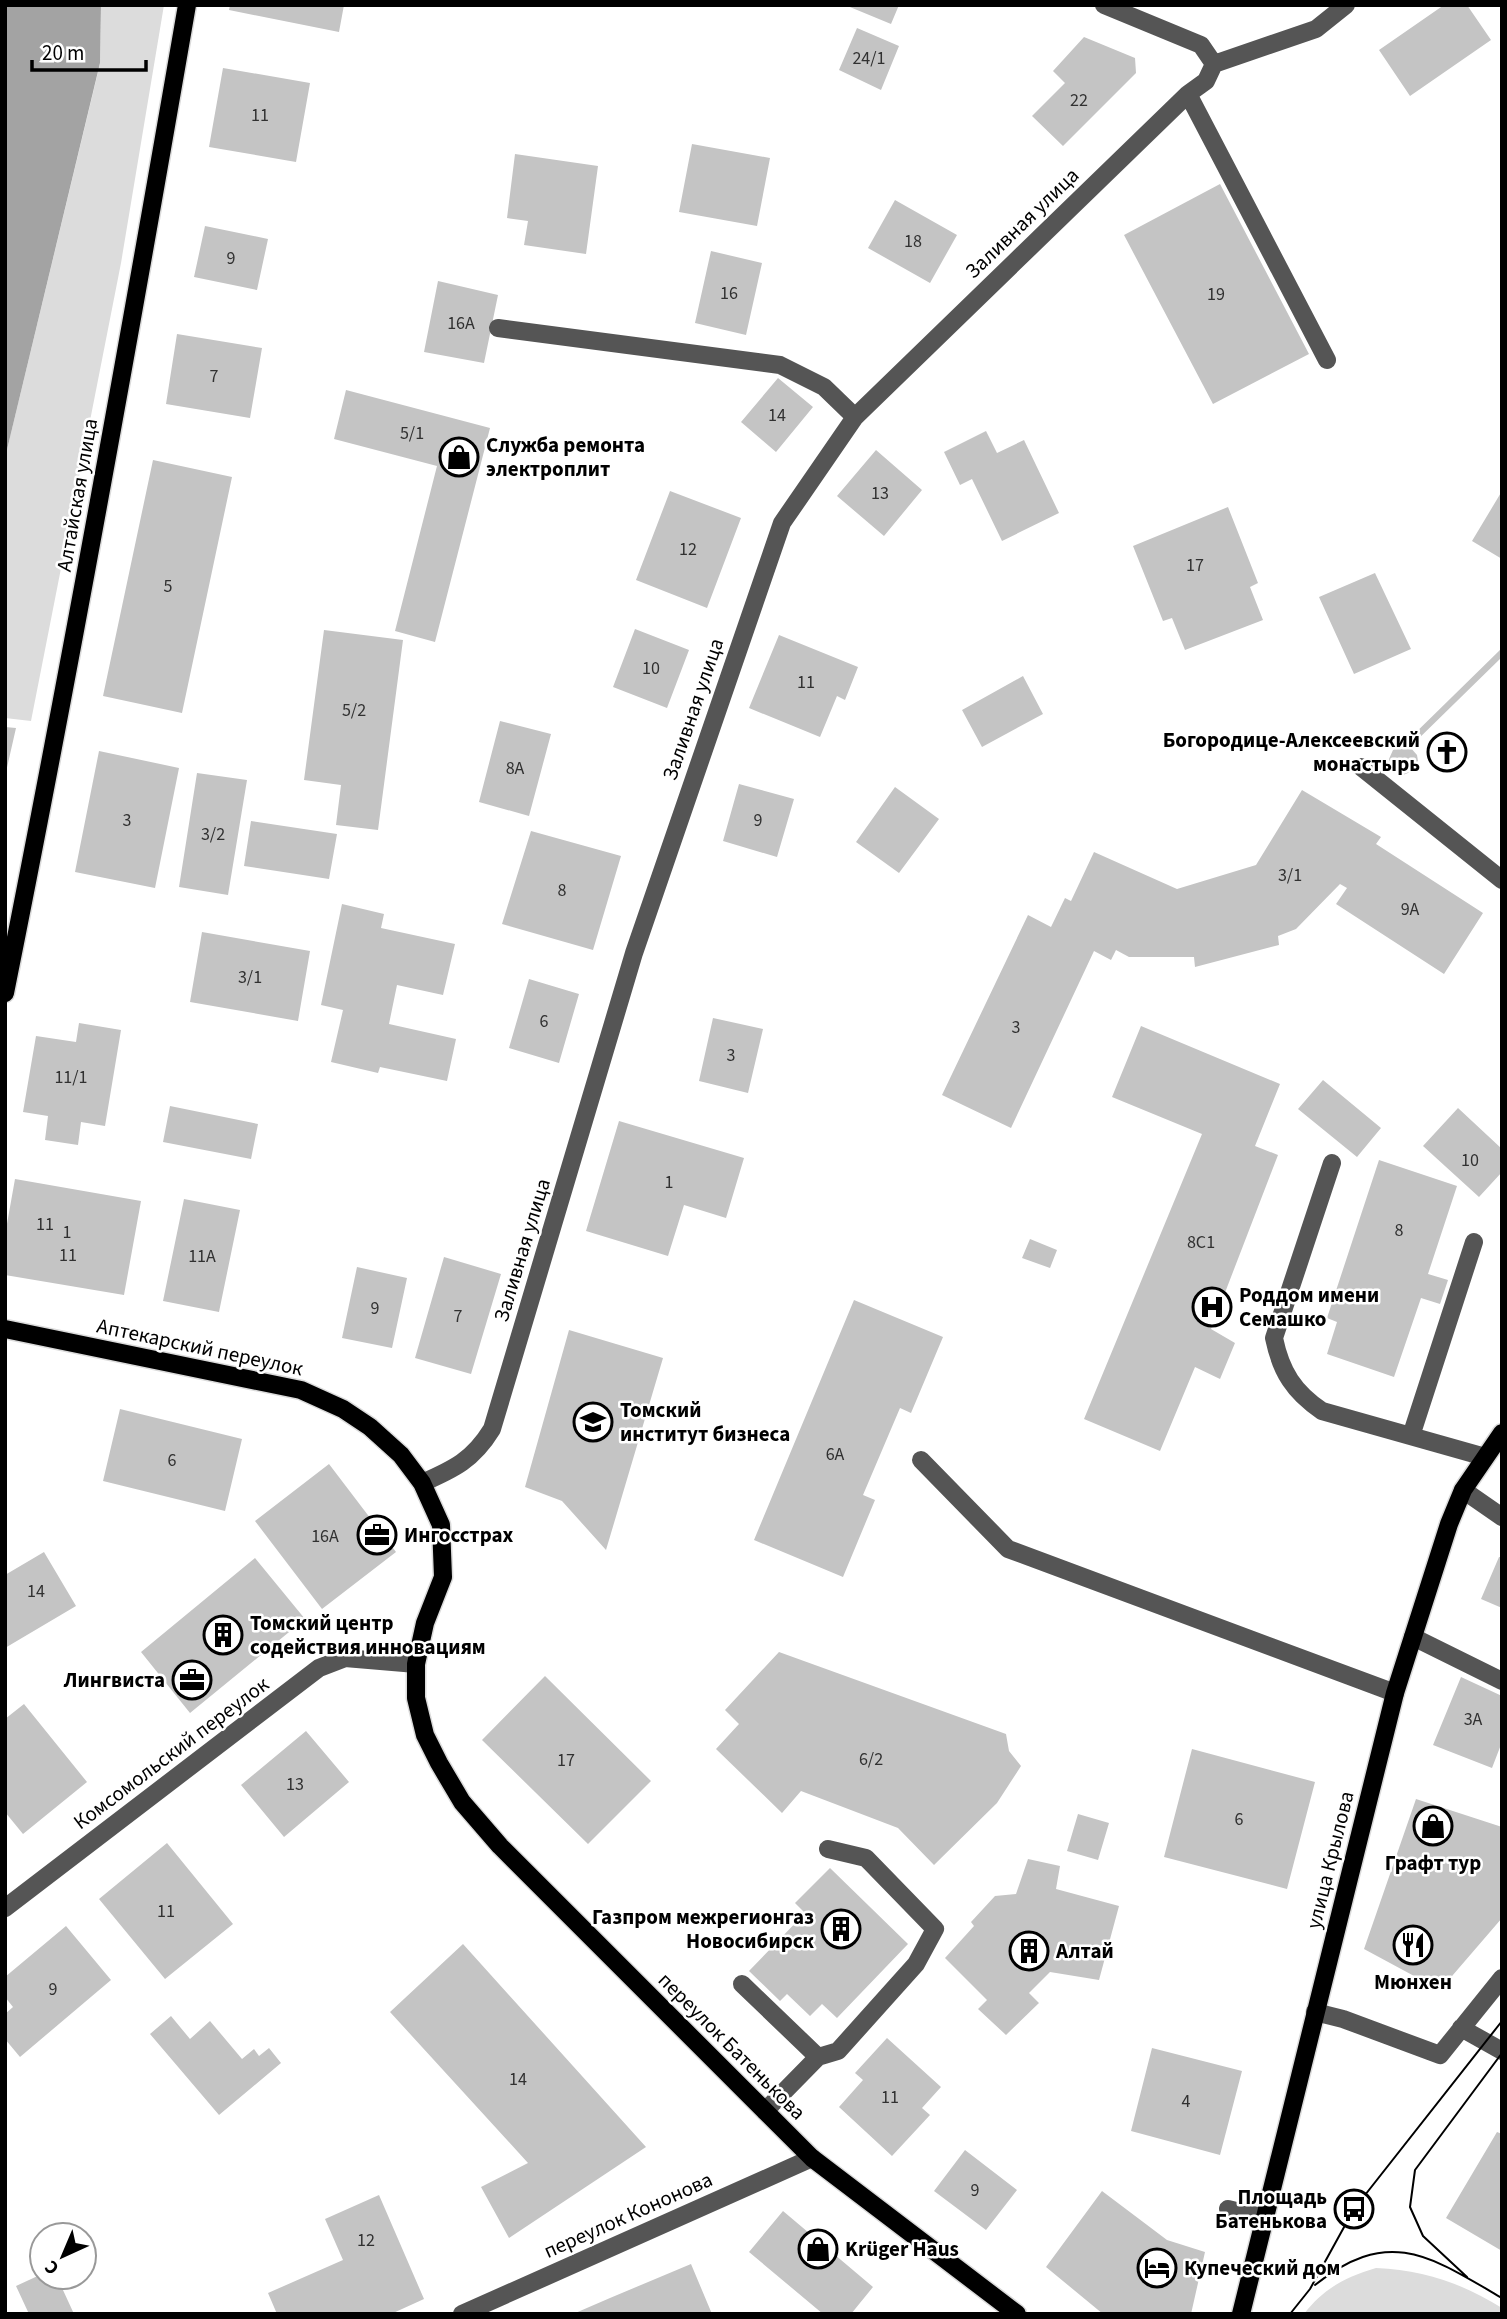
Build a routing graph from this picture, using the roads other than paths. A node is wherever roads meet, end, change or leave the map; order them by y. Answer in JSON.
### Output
{"nodes":[{"id":1,"x":187,"y":5,"type":"edge"},
{"id":2,"x":1104,"y":5,"type":"edge"},
{"id":3,"x":1346,"y":5,"type":"edge"},
{"id":4,"x":1214,"y":64,"type":"junction"},
{"id":5,"x":1188,"y":94,"type":"junction"},
{"id":6,"x":498,"y":328,"type":"dead end"},
{"id":7,"x":1327,"y":360,"type":"dead end"},
{"id":8,"x":855,"y":416,"type":"junction"},
{"id":9,"x":1361,"y":767,"type":"dead end"},
{"id":10,"x":1502,"y":880,"type":"edge"},
{"id":11,"x":5,"y":993,"type":"edge"},
{"id":12,"x":1332,"y":1163,"type":"dead end"},
{"id":13,"x":1474,"y":1242,"type":"dead end"},
{"id":14,"x":5,"y":1329,"type":"edge"},
{"id":15,"x":1502,"y":1433,"type":"edge"},
{"id":16,"x":1411,"y":1436,"type":"junction"},
{"id":17,"x":1485,"y":1457,"type":"junction"},
{"id":18,"x":922,"y":1460,"type":"dead end"},
{"id":19,"x":422,"y":1483,"type":"junction"},
{"id":20,"x":1462,"y":1490,"type":"junction"},
{"id":21,"x":1502,"y":1517,"type":"edge"},
{"id":22,"x":443,"y":1577,"type":"joint"},
{"id":23,"x":1413,"y":1637,"type":"junction"},
{"id":24,"x":416,"y":1664,"type":"junction"},
{"id":25,"x":1502,"y":1681,"type":"edge"},
{"id":26,"x":1395,"y":1693,"type":"junction"},
{"id":27,"x":828,"y":1849,"type":"dead end"},
{"id":28,"x":5,"y":1908,"type":"edge"},
{"id":29,"x":1502,"y":1978,"type":"edge"},
{"id":30,"x":742,"y":1983,"type":"dead end"},
{"id":31,"x":1315,"y":2012,"type":"junction"},
{"id":32,"x":1461,"y":2028,"type":"junction"},
{"id":33,"x":1502,"y":2051,"type":"edge"},
{"id":34,"x":818,"y":2057,"type":"junction"},
{"id":35,"x":765,"y":2111,"type":"junction"},
{"id":36,"x":813,"y":2158,"type":"junction"},
{"id":37,"x":1228,"y":2209,"type":"dead end"},
{"id":38,"x":1265,"y":2218,"type":"junction"},
{"id":39,"x":495,"y":2307,"type":"edge"},
{"id":40,"x":462,"y":2314,"type":"edge"},
{"id":41,"x":1017,"y":2314,"type":"edge"},
{"id":42,"x":1241,"y":2314,"type":"edge"}],
"edges":[{"from":1,"to":11,"type":"main road","name":"Алтайская улица"},
{"from":2,"to":4,"type":"street"},
{"from":3,"to":4,"type":"street"},
{"from":4,"to":5,"type":"street","name":"Заливная улица"},
{"from":5,"to":7,"type":"street"},
{"from":5,"to":8,"type":"street","name":"Заливная улица"},
{"from":6,"to":8,"type":"street"},
{"from":8,"to":19,"type":"street","name":"Заливная улица"},
{"from":9,"to":10,"type":"street"},
{"from":12,"to":16,"type":"street"},
{"from":13,"to":16,"type":"street"},
{"from":14,"to":19,"type":"main road","name":"Аптекарский переулок"},
{"from":15,"to":17,"type":"main road","name":"улица Крылова"},
{"from":16,"to":17,"type":"street"},
{"from":17,"to":20,"type":"main road","name":"улица Крылова"},
{"from":18,"to":26,"type":"street"},
{"from":19,"to":22,"type":"main road","name":"Аптекарский переулок"},
{"from":20,"to":21,"type":"street"},
{"from":20,"to":23,"type":"main road","name":"улица Крылова"},
{"from":22,"to":24,"type":"main road","name":"переулок Батенькова"},
{"from":23,"to":25,"type":"street"},
{"from":23,"to":26,"type":"main road","name":"улица Крылова"},
{"from":24,"to":28,"type":"street","name":"Комсомольский переулок"},
{"from":24,"to":35,"type":"main road","name":"переулок Батенькова"},
{"from":26,"to":31,"type":"main road","name":"улица Крылова"},
{"from":27,"to":34,"type":"street"},
{"from":29,"to":32,"type":"street"},
{"from":30,"to":34,"type":"street"},
{"from":31,"to":32,"type":"street"},
{"from":31,"to":38,"type":"main road","name":"улица Крылова"},
{"from":32,"to":33,"type":"street"},
{"from":34,"to":35,"type":"street"},
{"from":35,"to":36,"type":"main road","name":"переулок Батенькова"},
{"from":36,"to":39,"type":"street","name":"переулок Кононова"},
{"from":36,"to":41,"type":"main road","name":"переулок Батенькова"},
{"from":37,"to":38,"type":"street"},
{"from":38,"to":42,"type":"main road","name":"улица Крылова"},
{"from":39,"to":40,"type":"street","name":"переулок Кононова"}]}
